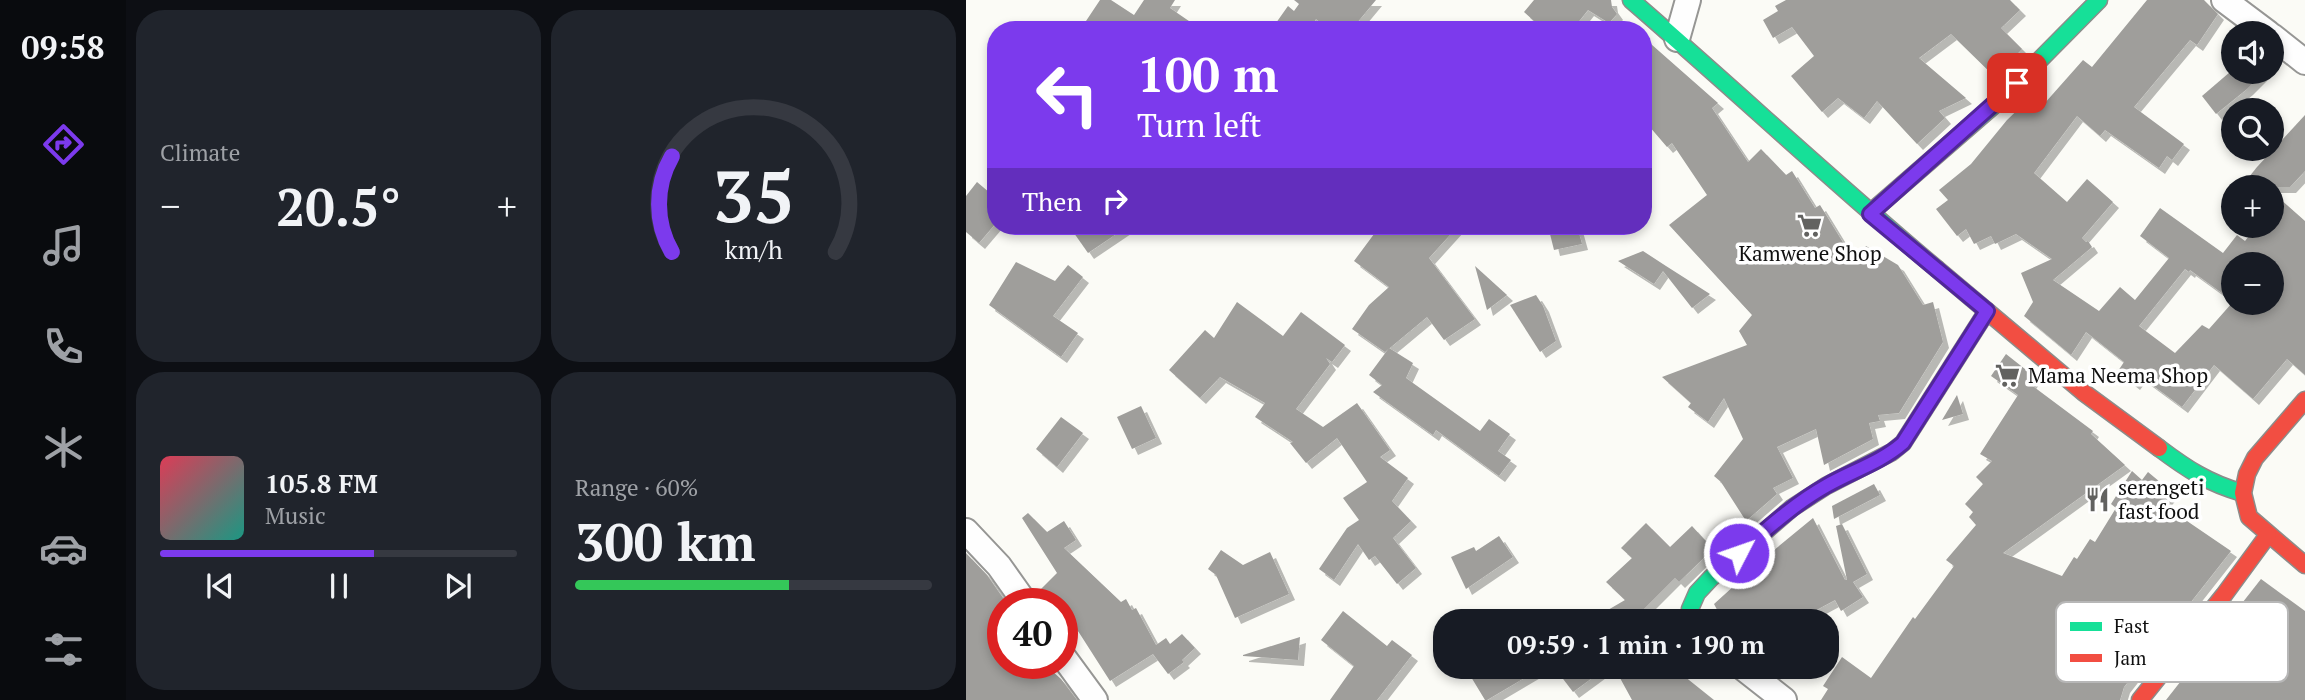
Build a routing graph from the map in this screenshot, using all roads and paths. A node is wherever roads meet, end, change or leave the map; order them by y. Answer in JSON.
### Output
{"nodes":[{"id":1,"x":1631,"y":0,"type":"edge"},
{"id":2,"x":1688,"y":0,"type":"edge"},
{"id":3,"x":2099,"y":0,"type":"edge"},
{"id":4,"x":2224,"y":0,"type":"edge"},
{"id":5,"x":2252,"y":21,"type":"edge"},
{"id":6,"x":1676,"y":39,"type":"junction"},
{"id":7,"x":2284,"y":46,"type":"edge"},
{"id":8,"x":2305,"y":62,"type":"edge"},
{"id":9,"x":1870,"y":214,"type":"junction"},
{"id":10,"x":1987,"y":311,"type":"junction"},
{"id":11,"x":2305,"y":400,"type":"edge"},
{"id":12,"x":2243,"y":493,"type":"junction"},
{"id":13,"x":966,"y":531,"type":"edge"},
{"id":14,"x":2268,"y":535,"type":"junction"},
{"id":15,"x":2305,"y":565,"type":"edge"},
{"id":16,"x":1015,"y":588,"type":"edge"},
{"id":17,"x":2218,"y":602,"type":"edge"},
{"id":18,"x":1690,"y":609,"type":"edge"},
{"id":19,"x":1078,"y":677,"type":"edge"},
{"id":20,"x":1757,"y":679,"type":"edge"},
{"id":21,"x":2154,"y":682,"type":"edge"},
{"id":22,"x":1095,"y":700,"type":"edge"},
{"id":23,"x":1784,"y":700,"type":"edge"},
{"id":24,"x":2140,"y":700,"type":"edge"}],
"edges":[{"from":1,"to":6,"type":"street"},
{"from":2,"to":6,"type":"street"},
{"from":3,"to":9,"type":"street"},
{"from":4,"to":5,"type":"street"},
{"from":6,"to":9,"type":"street"},
{"from":7,"to":8,"type":"street"},
{"from":9,"to":10,"type":"street"},
{"from":10,"to":12,"type":"street"},
{"from":10,"to":18,"type":"street"},
{"from":11,"to":12,"type":"street"},
{"from":12,"to":14,"type":"street"},
{"from":13,"to":16,"type":"street"},
{"from":14,"to":15,"type":"street"},
{"from":14,"to":17,"type":"street"},
{"from":19,"to":22,"type":"street"},
{"from":20,"to":23,"type":"street"},
{"from":21,"to":24,"type":"street"}]}
